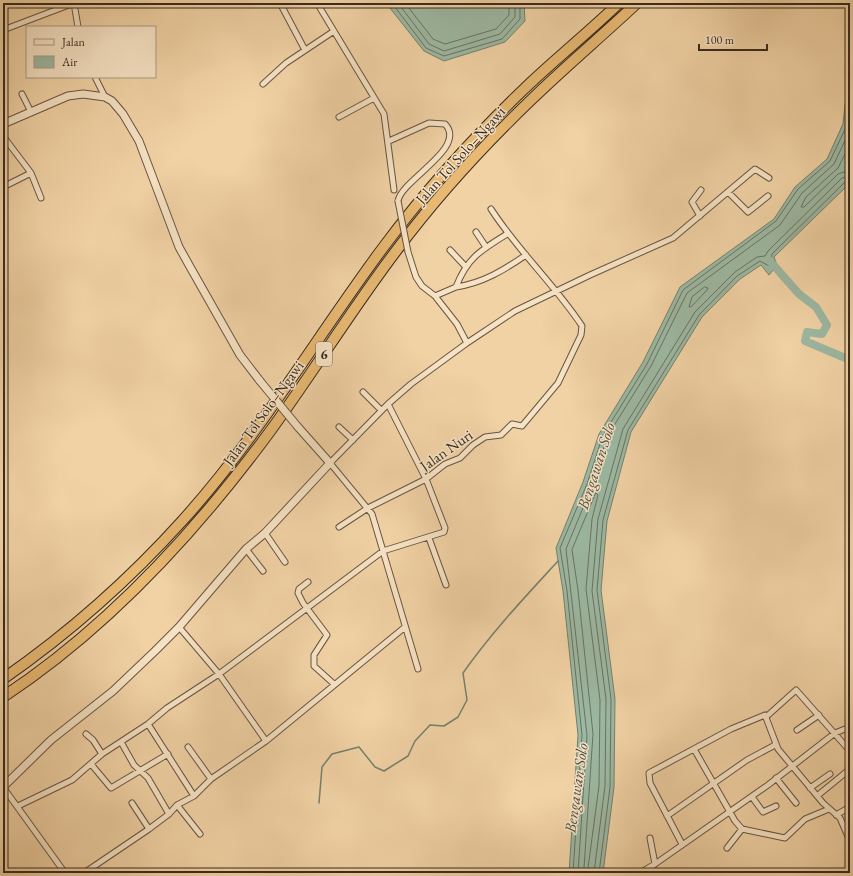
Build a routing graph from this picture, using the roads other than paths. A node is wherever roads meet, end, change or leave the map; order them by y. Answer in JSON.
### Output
{"nodes":[{"id":1,"x":74,"y":3,"type":"edge"},
{"id":2,"x":280,"y":3,"type":"edge"},
{"id":3,"x":317,"y":3,"type":"edge"},
{"id":4,"x":618,"y":3,"type":"edge"},
{"id":5,"x":637,"y":3,"type":"edge"},
{"id":6,"x":78,"y":26,"type":"edge"},
{"id":7,"x":3,"y":30,"type":"edge"},
{"id":8,"x":334,"y":31,"type":"junction"},
{"id":9,"x":305,"y":50,"type":"junction"},
{"id":10,"x":96,"y":78,"type":"edge"},
{"id":11,"x":263,"y":84,"type":"dead end"},
{"id":12,"x":22,"y":94,"type":"dead end"},
{"id":13,"x":105,"y":96,"type":"junction"},
{"id":14,"x":374,"y":98,"type":"junction"},
{"id":15,"x":31,"y":112,"type":"junction"},
{"id":16,"x":339,"y":117,"type":"dead end"},
{"id":17,"x":3,"y":124,"type":"edge"},
{"id":18,"x":3,"y":136,"type":"edge"},
{"id":19,"x":389,"y":141,"type":"junction"},
{"id":20,"x":31,"y":173,"type":"junction"},
{"id":21,"x":769,"y":178,"type":"dead end"},
{"id":22,"x":3,"y":187,"type":"edge"},
{"id":23,"x":394,"y":190,"type":"dead end"},
{"id":24,"x":701,"y":190,"type":"dead end"},
{"id":25,"x":728,"y":192,"type":"junction"},
{"id":26,"x":768,"y":196,"type":"dead end"},
{"id":27,"x":40,"y":198,"type":"dead end"},
{"id":28,"x":491,"y":209,"type":"dead end"},
{"id":29,"x":700,"y":216,"type":"junction"},
{"id":30,"x":476,"y":232,"type":"dead end"},
{"id":31,"x":507,"y":234,"type":"junction"},
{"id":32,"x":486,"y":247,"type":"junction"},
{"id":33,"x":450,"y":250,"type":"dead end"},
{"id":34,"x":526,"y":255,"type":"junction"},
{"id":35,"x":465,"y":266,"type":"junction"},
{"id":36,"x":456,"y":287,"type":"junction"},
{"id":37,"x":557,"y":292,"type":"junction"},
{"id":38,"x":435,"y":296,"type":"junction"},
{"id":39,"x":467,"y":344,"type":"junction"},
{"id":40,"x":363,"y":392,"type":"dead end"},
{"id":41,"x":388,"y":404,"type":"junction"},
{"id":42,"x":381,"y":410,"type":"junction"},
{"id":43,"x":339,"y":428,"type":"dead end"},
{"id":44,"x":353,"y":440,"type":"junction"},
{"id":45,"x":330,"y":463,"type":"junction"},
{"id":46,"x":426,"y":478,"type":"junction"},
{"id":47,"x":368,"y":508,"type":"junction"},
{"id":48,"x":339,"y":527,"type":"dead end"},
{"id":49,"x":265,"y":532,"type":"junction"},
{"id":50,"x":429,"y":538,"type":"junction"},
{"id":51,"x":246,"y":549,"type":"junction"},
{"id":52,"x":383,"y":551,"type":"junction"},
{"id":53,"x":285,"y":562,"type":"dead end"},
{"id":54,"x":263,"y":571,"type":"dead end"},
{"id":55,"x":308,"y":582,"type":"dead end"},
{"id":56,"x":446,"y":585,"type":"dead end"},
{"id":57,"x":307,"y":609,"type":"junction"},
{"id":58,"x":179,"y":627,"type":"junction"},
{"id":59,"x":405,"y":627,"type":"junction"},
{"id":60,"x":418,"y":669,"type":"dead end"},
{"id":61,"x":219,"y":674,"type":"junction"},
{"id":62,"x":3,"y":679,"type":"edge"},
{"id":63,"x":334,"y":684,"type":"junction"},
{"id":64,"x":3,"y":696,"type":"edge"},
{"id":65,"x":819,"y":715,"type":"junction"},
{"id":66,"x":766,"y":717,"type":"junction"},
{"id":67,"x":148,"y":724,"type":"junction"},
{"id":68,"x":850,"y":727,"type":"edge"},
{"id":69,"x":797,"y":730,"type":"dead end"},
{"id":70,"x":835,"y":733,"type":"junction"},
{"id":71,"x":86,"y":734,"type":"dead end"},
{"id":72,"x":266,"y":740,"type":"junction"},
{"id":73,"x":121,"y":742,"type":"junction"},
{"id":74,"x":775,"y":745,"type":"junction"},
{"id":75,"x":188,"y":747,"type":"dead end"},
{"id":76,"x":694,"y":749,"type":"junction"},
{"id":77,"x":850,"y":751,"type":"edge"},
{"id":78,"x":102,"y":754,"type":"junction"},
{"id":79,"x":168,"y":754,"type":"junction"},
{"id":80,"x":91,"y":764,"type":"junction"},
{"id":81,"x":792,"y":766,"type":"junction"},
{"id":82,"x":850,"y":769,"type":"edge"},
{"id":83,"x":140,"y":771,"type":"junction"},
{"id":84,"x":830,"y":774,"type":"dead end"},
{"id":85,"x":776,"y":778,"type":"junction"},
{"id":86,"x":211,"y":780,"type":"junction"},
{"id":87,"x":4,"y":784,"type":"edge"},
{"id":88,"x":714,"y":784,"type":"junction"},
{"id":89,"x":810,"y":788,"type":"junction"},
{"id":90,"x":194,"y":796,"type":"junction"},
{"id":91,"x":817,"y":796,"type":"junction"},
{"id":92,"x":752,"y":797,"type":"junction"},
{"id":93,"x":132,"y":803,"type":"dead end"},
{"id":94,"x":796,"y":803,"type":"dead end"},
{"id":95,"x":177,"y":805,"type":"junction"},
{"id":96,"x":18,"y":806,"type":"junction"},
{"id":97,"x":776,"y":806,"type":"dead end"},
{"id":98,"x":850,"y":807,"type":"edge"},
{"id":99,"x":829,"y":809,"type":"junction"},
{"id":100,"x":730,"y":812,"type":"junction"},
{"id":101,"x":169,"y":814,"type":"junction"},
{"id":102,"x":836,"y":815,"type":"junction"},
{"id":103,"x":667,"y":816,"type":"junction"},
{"id":104,"x":149,"y":829,"type":"junction"},
{"id":105,"x":742,"y":829,"type":"junction"},
{"id":106,"x":200,"y":834,"type":"dead end"},
{"id":107,"x":650,"y":838,"type":"dead end"},
{"id":108,"x":850,"y":840,"type":"edge"},
{"id":109,"x":682,"y":844,"type":"junction"},
{"id":110,"x":727,"y":848,"type":"dead end"},
{"id":111,"x":655,"y":864,"type":"junction"},
{"id":112,"x":65,"y":873,"type":"edge"},
{"id":113,"x":84,"y":873,"type":"edge"},
{"id":114,"x":640,"y":873,"type":"edge"}],
"edges":[{"from":1,"to":6,"type":"street"},
{"from":1,"to":7,"type":"street"},
{"from":2,"to":9,"type":"street"},
{"from":3,"to":8,"type":"street"},
{"from":4,"to":62,"type":"highway","name":"Jalan Tol Solo–Ngawi","number":"6"},
{"from":5,"to":64,"type":"highway","name":"Jalan Tol Solo–Ngawi","number":"6"},
{"from":8,"to":9,"type":"street"},
{"from":8,"to":14,"type":"street"},
{"from":9,"to":11,"type":"street"},
{"from":10,"to":13,"type":"street"},
{"from":12,"to":15,"type":"street"},
{"from":13,"to":15,"type":"street"},
{"from":13,"to":45,"type":"street","bridge":true},
{"from":14,"to":16,"type":"street"},
{"from":14,"to":19,"type":"street"},
{"from":15,"to":17,"type":"street"},
{"from":18,"to":20,"type":"street"},
{"from":19,"to":23,"type":"street"},
{"from":19,"to":38,"type":"street","bridge":true},
{"from":20,"to":22,"type":"street"},
{"from":20,"to":27,"type":"street"},
{"from":21,"to":25,"type":"street"},
{"from":24,"to":29,"type":"street"},
{"from":25,"to":26,"type":"street"},
{"from":25,"to":29,"type":"street"},
{"from":28,"to":31,"type":"street"},
{"from":29,"to":37,"type":"street"},
{"from":30,"to":32,"type":"street"},
{"from":31,"to":32,"type":"street"},
{"from":31,"to":34,"type":"street"},
{"from":32,"to":35,"type":"street"},
{"from":33,"to":35,"type":"street"},
{"from":34,"to":36,"type":"street"},
{"from":34,"to":37,"type":"street"},
{"from":35,"to":36,"type":"street"},
{"from":36,"to":38,"type":"street"},
{"from":37,"to":39,"type":"street"},
{"from":37,"to":46,"type":"street","name":"Jalan Nuri"},
{"from":38,"to":39,"type":"street"},
{"from":39,"to":41,"type":"street"},
{"from":40,"to":42,"type":"street"},
{"from":41,"to":42,"type":"street"},
{"from":41,"to":46,"type":"street"},
{"from":42,"to":44,"type":"street"},
{"from":43,"to":44,"type":"street"},
{"from":44,"to":45,"type":"street"},
{"from":45,"to":47,"type":"street"},
{"from":45,"to":49,"type":"street"},
{"from":46,"to":47,"type":"street","name":"Jalan Nuri"},
{"from":46,"to":50,"type":"street"},
{"from":47,"to":48,"type":"street","name":"Jalan Nuri"},
{"from":47,"to":52,"type":"street"},
{"from":49,"to":51,"type":"street"},
{"from":49,"to":53,"type":"street"},
{"from":50,"to":52,"type":"street"},
{"from":50,"to":56,"type":"street"},
{"from":51,"to":54,"type":"street"},
{"from":51,"to":58,"type":"street"},
{"from":52,"to":57,"type":"street"},
{"from":52,"to":59,"type":"street"},
{"from":55,"to":57,"type":"street"},
{"from":57,"to":61,"type":"street"},
{"from":57,"to":63,"type":"street"},
{"from":58,"to":61,"type":"street"},
{"from":58,"to":87,"type":"street"},
{"from":59,"to":60,"type":"street"},
{"from":59,"to":63,"type":"street"},
{"from":61,"to":67,"type":"street"},
{"from":61,"to":72,"type":"street"},
{"from":63,"to":72,"type":"street"},
{"from":65,"to":66,"type":"street"},
{"from":65,"to":69,"type":"street"},
{"from":65,"to":70,"type":"street"},
{"from":66,"to":74,"type":"street"},
{"from":66,"to":76,"type":"street"},
{"from":67,"to":73,"type":"street"},
{"from":67,"to":79,"type":"street"},
{"from":68,"to":70,"type":"street"},
{"from":70,"to":77,"type":"street"},
{"from":70,"to":81,"type":"street"},
{"from":71,"to":78,"type":"street"},
{"from":72,"to":86,"type":"street"},
{"from":73,"to":78,"type":"street"},
{"from":73,"to":83,"type":"street"},
{"from":74,"to":81,"type":"street"},
{"from":74,"to":88,"type":"street"},
{"from":75,"to":86,"type":"street"},
{"from":76,"to":88,"type":"street"},
{"from":76,"to":103,"type":"street"},
{"from":78,"to":80,"type":"street"},
{"from":79,"to":83,"type":"street"},
{"from":79,"to":90,"type":"street"},
{"from":80,"to":83,"type":"street"},
{"from":80,"to":96,"type":"street"},
{"from":81,"to":85,"type":"street"},
{"from":81,"to":89,"type":"street"},
{"from":82,"to":91,"type":"street"},
{"from":83,"to":101,"type":"street"},
{"from":84,"to":89,"type":"street"},
{"from":85,"to":92,"type":"street"},
{"from":85,"to":94,"type":"street"},
{"from":86,"to":90,"type":"street"},
{"from":87,"to":96,"type":"street"},
{"from":88,"to":100,"type":"street"},
{"from":88,"to":103,"type":"street"},
{"from":89,"to":91,"type":"street"},
{"from":90,"to":95,"type":"street"},
{"from":91,"to":99,"type":"street"},
{"from":92,"to":97,"type":"street"},
{"from":92,"to":100,"type":"street"},
{"from":93,"to":104,"type":"street"},
{"from":95,"to":101,"type":"street"},
{"from":95,"to":106,"type":"street"},
{"from":96,"to":112,"type":"street"},
{"from":98,"to":102,"type":"street"},
{"from":99,"to":102,"type":"street"},
{"from":99,"to":105,"type":"street"},
{"from":100,"to":105,"type":"street"},
{"from":100,"to":109,"type":"street"},
{"from":101,"to":104,"type":"street"},
{"from":102,"to":108,"type":"street"},
{"from":103,"to":109,"type":"street"},
{"from":104,"to":113,"type":"street"},
{"from":105,"to":110,"type":"street"},
{"from":107,"to":111,"type":"street"},
{"from":109,"to":111,"type":"street"},
{"from":111,"to":114,"type":"street"}]}
